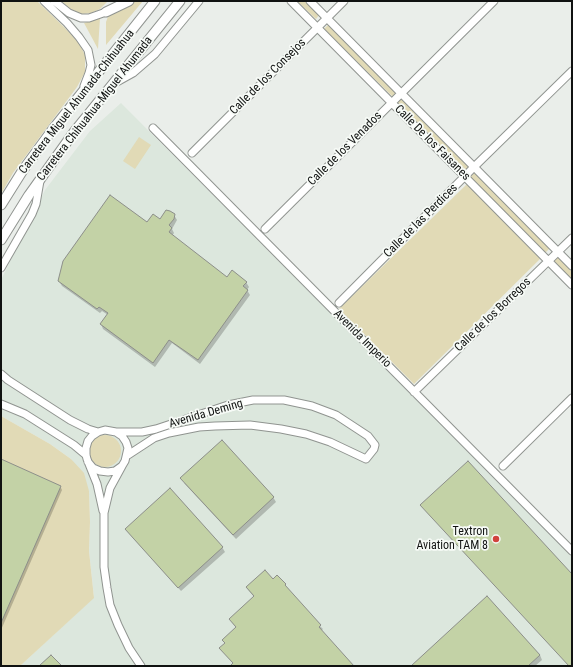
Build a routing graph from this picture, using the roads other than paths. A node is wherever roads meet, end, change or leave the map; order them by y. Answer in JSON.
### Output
{"nodes":[{"id":1,"x":44,"y":1,"type":"edge"},
{"id":2,"x":54,"y":1,"type":"edge"},
{"id":3,"x":129,"y":1,"type":"edge"},
{"id":4,"x":155,"y":1,"type":"edge"},
{"id":5,"x":180,"y":1,"type":"edge"},
{"id":6,"x":199,"y":1,"type":"edge"},
{"id":7,"x":291,"y":1,"type":"edge"},
{"id":8,"x":310,"y":1,"type":"edge"},
{"id":9,"x":344,"y":1,"type":"edge"},
{"id":10,"x":494,"y":1,"type":"edge"},
{"id":11,"x":106,"y":12,"type":"joint"},
{"id":12,"x":327,"y":18,"type":"junction"},
{"id":13,"x":318,"y":27,"type":"junction"},
{"id":14,"x":572,"y":71,"type":"edge"},
{"id":15,"x":110,"y":86,"type":"junction"},
{"id":16,"x":82,"y":92,"type":"junction"},
{"id":17,"x":400,"y":94,"type":"junction"},
{"id":18,"x":391,"y":103,"type":"junction"},
{"id":19,"x":153,"y":128,"type":"dead end"},
{"id":20,"x":192,"y":153,"type":"dead end"},
{"id":21,"x":474,"y":167,"type":"junction"},
{"id":22,"x":466,"y":176,"type":"junction"},
{"id":23,"x":40,"y":179,"type":"junction"},
{"id":24,"x":1,"y":205,"type":"edge"},
{"id":25,"x":265,"y":229,"type":"dead end"},
{"id":26,"x":572,"y":238,"type":"edge"},
{"id":27,"x":1,"y":240,"type":"edge"},
{"id":28,"x":558,"y":252,"type":"junction"},
{"id":29,"x":549,"y":261,"type":"junction"},
{"id":30,"x":572,"y":266,"type":"edge"},
{"id":31,"x":1,"y":268,"type":"edge"},
{"id":32,"x":572,"y":285,"type":"edge"},
{"id":33,"x":339,"y":303,"type":"dead end"},
{"id":34,"x":1,"y":374,"type":"edge"},
{"id":35,"x":4,"y":379,"type":"edge"},
{"id":36,"x":414,"y":392,"type":"junction"},
{"id":37,"x":572,"y":398,"type":"edge"},
{"id":38,"x":1,"y":404,"type":"edge"},
{"id":39,"x":98,"y":432,"type":"junction"},
{"id":40,"x":116,"y":432,"type":"junction"},
{"id":41,"x":128,"y":455,"type":"junction"},
{"id":42,"x":87,"y":458,"type":"junction"},
{"id":43,"x":122,"y":466,"type":"junction"},
{"id":44,"x":503,"y":466,"type":"dead end"},
{"id":45,"x":104,"y":513,"type":"junction"},
{"id":46,"x":572,"y":551,"type":"edge"},
{"id":47,"x":141,"y":666,"type":"edge"}],
"edges":[{"from":1,"to":16,"type":"street"},
{"from":2,"to":11,"type":"street"},
{"from":3,"to":11,"type":"main road"},
{"from":4,"to":16,"type":"main road","name":"Carretera Miguel Ahumada-Chihuahua"},
{"from":5,"to":15,"type":"main road","name":"Carretera Chihuahua-Miguel Ahumada"},
{"from":6,"to":15,"type":"street"},
{"from":7,"to":13,"type":"street","name":"Calle De los Faisanes"},
{"from":8,"to":12,"type":"street","name":"Calle De los Faisanes"},
{"from":9,"to":12,"type":"street","name":"Calle de los Consejos"},
{"from":10,"to":17,"type":"street","name":"Calle de los Venados"},
{"from":12,"to":13,"type":"street","name":"Calle de los Consejos"},
{"from":12,"to":17,"type":"street","name":"Calle De los Faisanes"},
{"from":13,"to":18,"type":"street","name":"Calle De los Faisanes"},
{"from":13,"to":20,"type":"street","name":"Calle de los Consejos"},
{"from":14,"to":21,"type":"street","name":"Calle de las Perdices"},
{"from":15,"to":23,"type":"main road","name":"Carretera Chihuahua-Miguel Ahumada"},
{"from":16,"to":24,"type":"main road","name":"Carretera Miguel Ahumada-Chihuahua"},
{"from":17,"to":18,"type":"street","name":"Calle de los Venados"},
{"from":17,"to":21,"type":"street","name":"Calle De los Faisanes"},
{"from":18,"to":22,"type":"street","name":"Calle De los Faisanes"},
{"from":18,"to":25,"type":"street","name":"Calle de los Venados"},
{"from":19,"to":36,"type":"street","name":"Avenida Imperio"},
{"from":21,"to":22,"type":"street","name":"Calle de las Perdices"},
{"from":21,"to":28,"type":"street","name":"Calle De los Faisanes"},
{"from":22,"to":29,"type":"street","name":"Calle De los Faisanes"},
{"from":22,"to":33,"type":"street","name":"Calle de las Perdices"},
{"from":23,"to":27,"type":"main road","name":"Carretera Chihuahua-Miguel Ahumada"},
{"from":23,"to":31,"type":"street"},
{"from":26,"to":28,"type":"street","name":"Calle de los Borregos"},
{"from":28,"to":29,"type":"street","name":"Calle de los Borregos"},
{"from":28,"to":30,"type":"street","name":"Calle De los Faisanes"},
{"from":29,"to":32,"type":"street","name":"Calle De los Faisanes"},
{"from":29,"to":36,"type":"street","name":"Calle de los Borregos"},
{"from":34,"to":35,"type":"street"},
{"from":35,"to":39,"type":"street"},
{"from":36,"to":46,"type":"street","name":"Avenida Imperio"},
{"from":37,"to":44,"type":"street"},
{"from":38,"to":42,"type":"street"},
{"from":39,"to":40,"type":"street"},
{"from":39,"to":42,"type":"street"},
{"from":40,"to":41,"type":"street"},
{"from":40,"to":41,"type":"street","name":"Avenida Deming"},
{"from":41,"to":43,"type":"street"},
{"from":42,"to":43,"type":"street"},
{"from":42,"to":45,"type":"street"},
{"from":43,"to":45,"type":"street"},
{"from":45,"to":47,"type":"street"}]}
